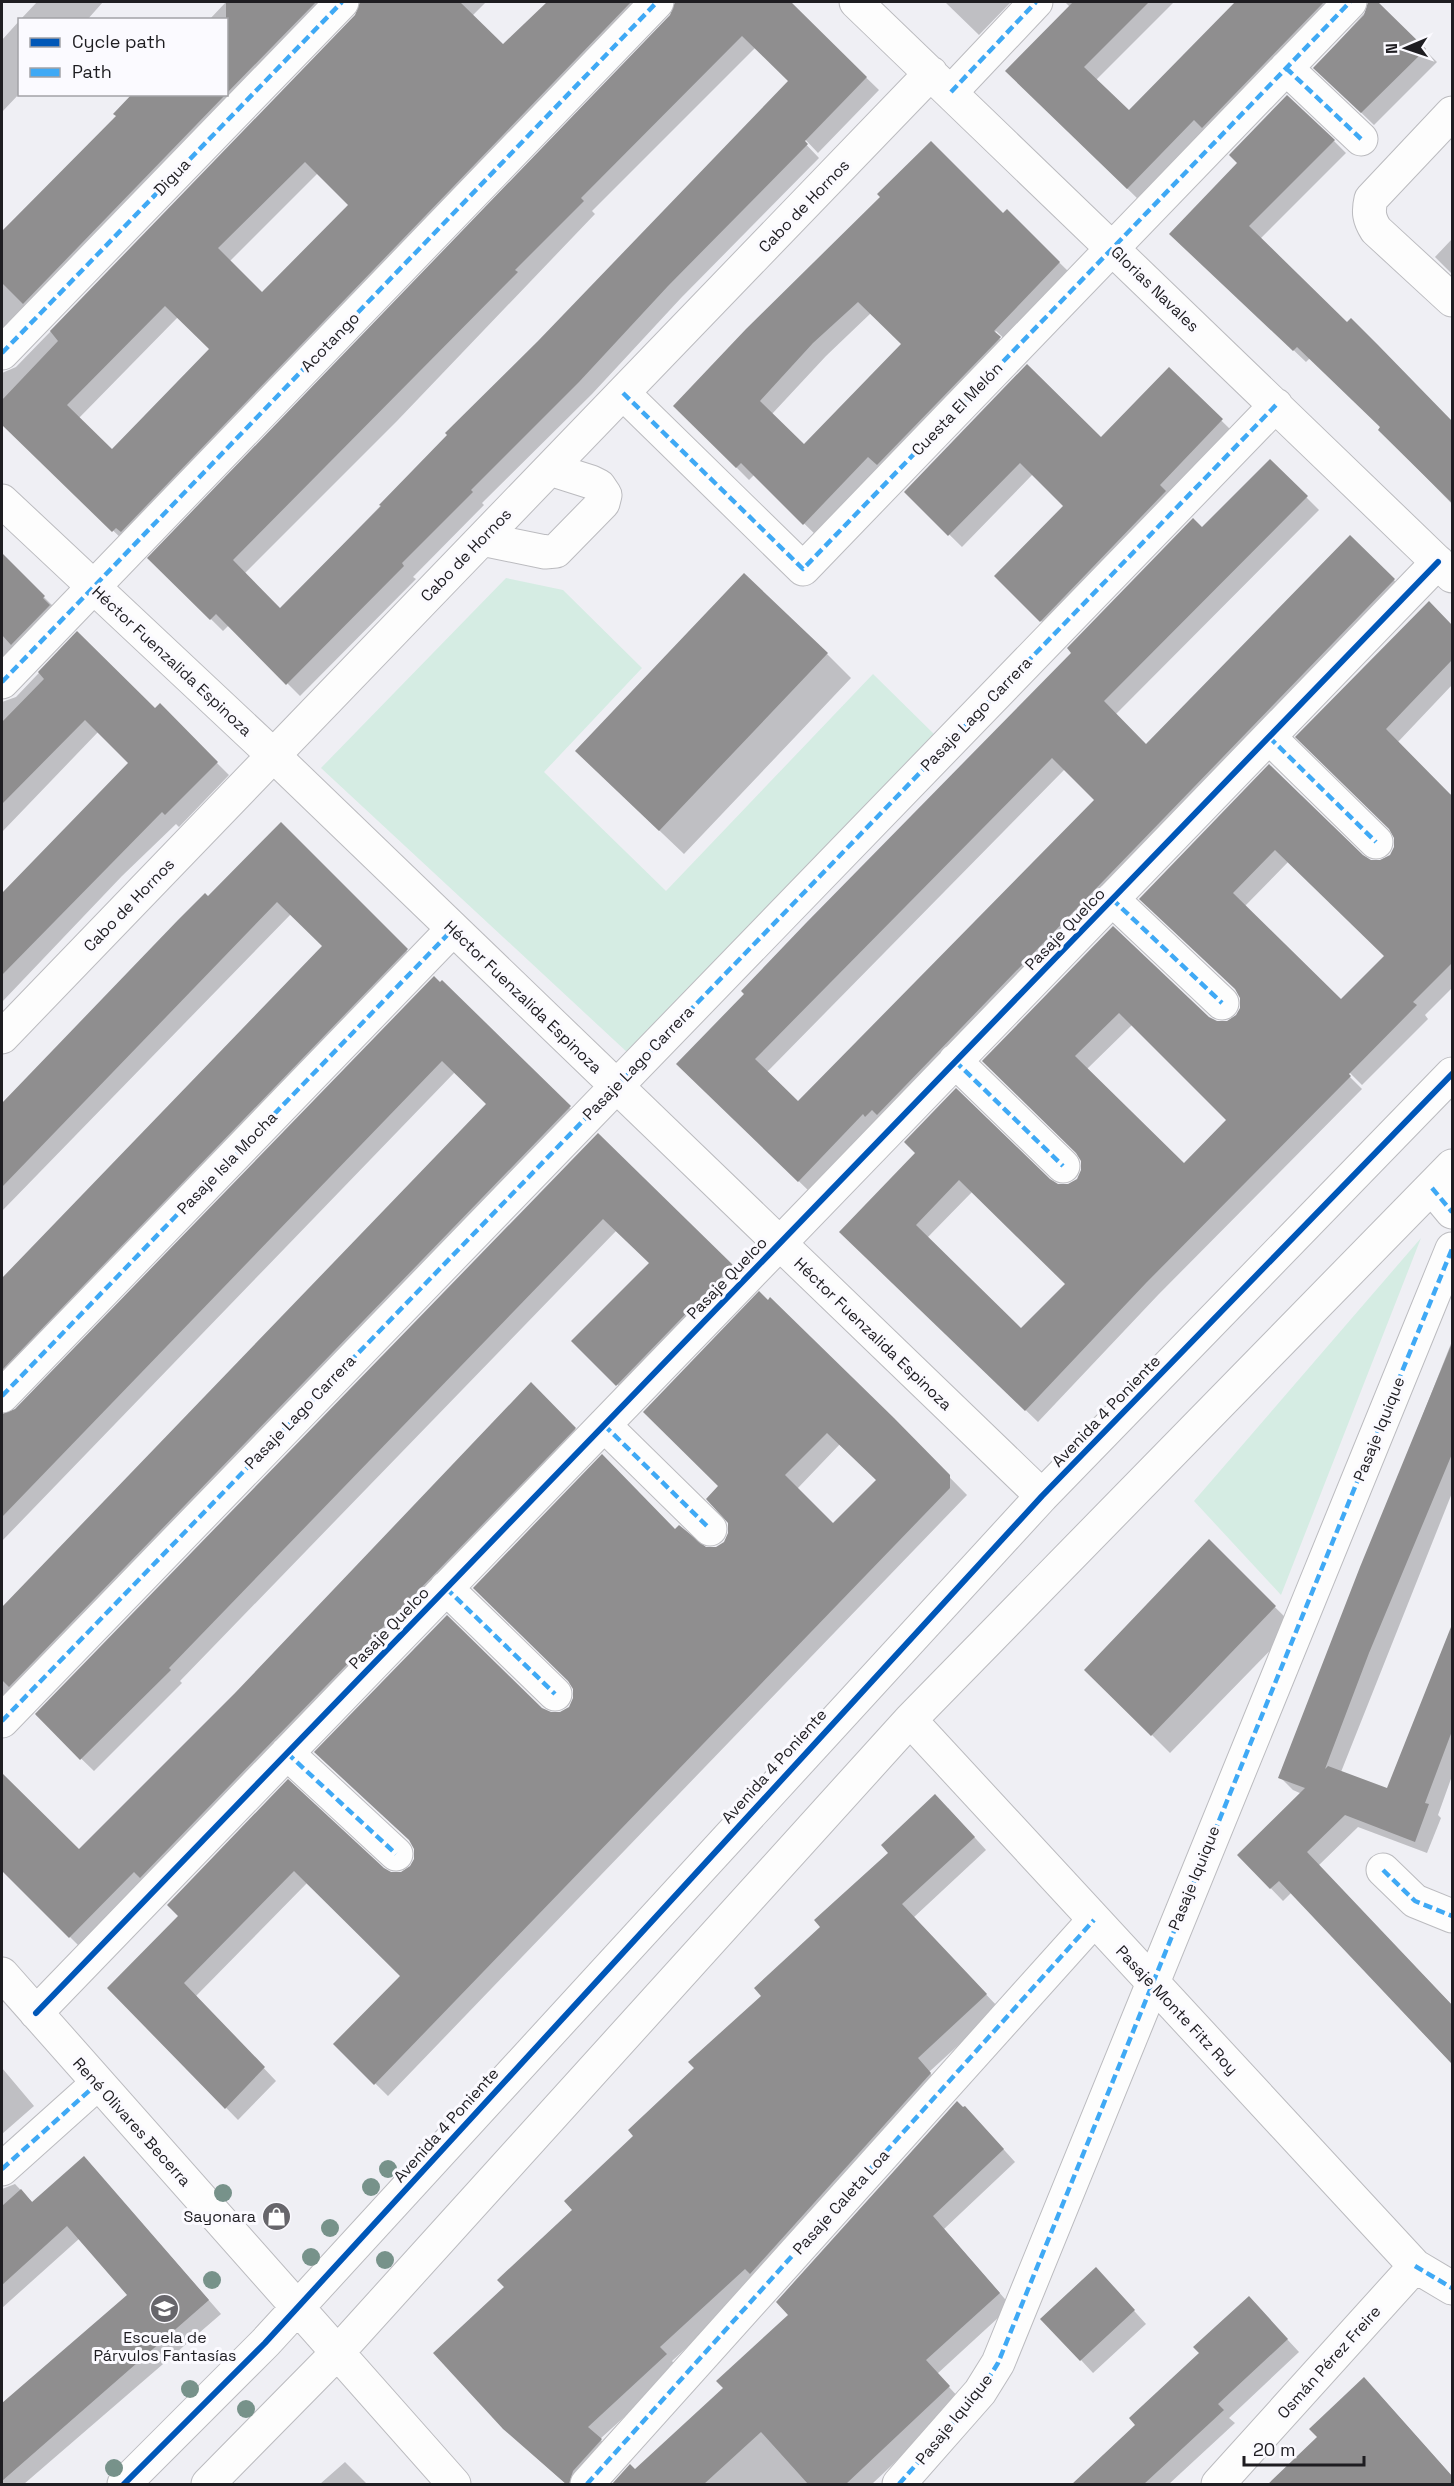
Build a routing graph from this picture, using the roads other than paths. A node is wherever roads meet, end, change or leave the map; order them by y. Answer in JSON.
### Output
{"nodes":[{"id":1,"x":342,"y":2,"type":"edge"},
{"id":2,"x":657,"y":2,"type":"edge"},
{"id":3,"x":856,"y":2,"type":"edge"},
{"id":4,"x":1035,"y":2,"type":"edge"},
{"id":5,"x":1350,"y":2,"type":"edge"},
{"id":6,"x":1286,"y":68,"type":"junction"},
{"id":7,"x":941,"y":83,"type":"junction"},
{"id":8,"x":1452,"y":113,"type":"edge"},
{"id":9,"x":1361,"y":140,"type":"dead end"},
{"id":10,"x":1112,"y":248,"type":"junction"},
{"id":11,"x":1452,"y":300,"type":"edge"},
{"id":12,"x":2,"y":352,"type":"edge"},
{"id":13,"x":623,"y":393,"type":"junction"},
{"id":14,"x":1276,"y":405,"type":"junction"},
{"id":15,"x":550,"y":469,"type":"junction"},
{"id":16,"x":2,"y":501,"type":"edge"},
{"id":17,"x":482,"y":539,"type":"junction"},
{"id":18,"x":1445,"y":569,"type":"edge"},
{"id":19,"x":93,"y":587,"type":"junction"},
{"id":20,"x":2,"y":682,"type":"edge"},
{"id":21,"x":1269,"y":737,"type":"junction"},
{"id":22,"x":274,"y":756,"type":"junction"},
{"id":23,"x":1376,"y":842,"type":"dead end"},
{"id":24,"x":1112,"y":899,"type":"junction"},
{"id":25,"x":453,"y":929,"type":"junction"},
{"id":26,"x":1222,"y":1003,"type":"dead end"},
{"id":27,"x":2,"y":1037,"type":"edge"},
{"id":28,"x":955,"y":1061,"type":"junction"},
{"id":29,"x":1452,"y":1074,"type":"edge"},
{"id":30,"x":616,"y":1086,"type":"junction"},
{"id":31,"x":1063,"y":1166,"type":"dead end"},
{"id":32,"x":1446,"y":1189,"type":"edge"},
{"id":33,"x":779,"y":1244,"type":"junction"},
{"id":34,"x":1452,"y":1249,"type":"edge"},
{"id":35,"x":2,"y":1396,"type":"edge"},
{"id":36,"x":604,"y":1425,"type":"junction"},
{"id":37,"x":1042,"y":1496,"type":"junction"},
{"id":38,"x":710,"y":1529,"type":"dead end"},
{"id":39,"x":446,"y":1588,"type":"junction"},
{"id":40,"x":555,"y":1694,"type":"dead end"},
{"id":41,"x":910,"y":1720,"type":"junction"},
{"id":42,"x":2,"y":1721,"type":"edge"},
{"id":43,"x":287,"y":1753,"type":"junction"},
{"id":44,"x":396,"y":1854,"type":"dead end"},
{"id":45,"x":1383,"y":1870,"type":"dead end"},
{"id":46,"x":1452,"y":1887,"type":"edge"},
{"id":47,"x":1452,"y":1917,"type":"edge"},
{"id":48,"x":1094,"y":1920,"type":"junction"},
{"id":49,"x":2,"y":1974,"type":"edge"},
{"id":50,"x":1152,"y":1982,"type":"junction"},
{"id":51,"x":36,"y":2013,"type":"junction"},
{"id":52,"x":98,"y":2083,"type":"junction"},
{"id":53,"x":2,"y":2169,"type":"edge"},
{"id":54,"x":1415,"y":2266,"type":"junction"},
{"id":55,"x":1452,"y":2288,"type":"edge"},
{"id":56,"x":298,"y":2307,"type":"junction"},
{"id":57,"x":337,"y":2353,"type":"junction"},
{"id":58,"x":124,"y":2484,"type":"edge"},
{"id":59,"x":208,"y":2484,"type":"edge"},
{"id":60,"x":454,"y":2484,"type":"edge"},
{"id":61,"x":587,"y":2484,"type":"edge"},
{"id":62,"x":899,"y":2484,"type":"edge"},
{"id":63,"x":1218,"y":2484,"type":"edge"}],
"edges":[{"from":1,"to":12,"type":"street","name":"Digua"},
{"from":2,"to":19,"type":"street","name":"Acotango"},
{"from":3,"to":7,"type":"street","name":"Glorias Navales"},
{"from":4,"to":7,"type":"street","name":"Cabo de Hornos"},
{"from":5,"to":6,"type":"street","name":"Cuesta El Melón"},
{"from":6,"to":9,"type":"street"},
{"from":6,"to":10,"type":"street","name":"Cuesta El Melón"},
{"from":7,"to":10,"type":"street","name":"Glorias Navales"},
{"from":7,"to":13,"type":"street","name":"Cabo de Hornos"},
{"from":8,"to":11,"type":"street"},
{"from":10,"to":13,"type":"street","name":"Cuesta El Melón"},
{"from":10,"to":14,"type":"street","name":"Glorias Navales"},
{"from":13,"to":15,"type":"street","name":"Cabo de Hornos"},
{"from":14,"to":18,"type":"street","name":"Glorias Navales"},
{"from":14,"to":30,"type":"street","name":"Pasaje Lago Carrera"},
{"from":15,"to":17,"type":"street","name":"Cabo de Hornos"},
{"from":15,"to":17,"type":"street"},
{"from":16,"to":19,"type":"street","name":"Héctor Fuenzalida Espinoza"},
{"from":17,"to":22,"type":"street","name":"Cabo de Hornos"},
{"from":18,"to":21,"type":"street","name":"Pasaje Quelco"},
{"from":19,"to":20,"type":"street","name":"Acotango"},
{"from":19,"to":22,"type":"street","name":"Héctor Fuenzalida Espinoza"},
{"from":21,"to":23,"type":"street"},
{"from":21,"to":24,"type":"street","name":"Pasaje Quelco"},
{"from":22,"to":25,"type":"street","name":"Héctor Fuenzalida Espinoza"},
{"from":22,"to":27,"type":"street","name":"Cabo de Hornos"},
{"from":24,"to":26,"type":"street"},
{"from":24,"to":28,"type":"street","name":"Pasaje Quelco"},
{"from":25,"to":30,"type":"street","name":"Héctor Fuenzalida Espinoza"},
{"from":25,"to":35,"type":"street","name":"Pasaje Isla Mocha"},
{"from":28,"to":31,"type":"street"},
{"from":28,"to":33,"type":"street","name":"Pasaje Quelco"},
{"from":29,"to":37,"type":"street","name":"Avenida 4 Poniente"},
{"from":30,"to":33,"type":"street","name":"Héctor Fuenzalida Espinoza"},
{"from":30,"to":42,"type":"street","name":"Pasaje Lago Carrera"},
{"from":32,"to":41,"type":"street"},
{"from":33,"to":36,"type":"street","name":"Pasaje Quelco"},
{"from":33,"to":37,"type":"street","name":"Héctor Fuenzalida Espinoza"},
{"from":34,"to":50,"type":"street","name":"Pasaje Iquique"},
{"from":36,"to":38,"type":"street"},
{"from":36,"to":39,"type":"street","name":"Pasaje Quelco"},
{"from":37,"to":56,"type":"street","name":"Avenida 4 Poniente"},
{"from":39,"to":40,"type":"street"},
{"from":39,"to":43,"type":"street","name":"Pasaje Quelco"},
{"from":41,"to":48,"type":"street","name":"Pasaje Monte Fitz Roy"},
{"from":41,"to":57,"type":"street"},
{"from":43,"to":44,"type":"street"},
{"from":43,"to":51,"type":"street","name":"Pasaje Quelco"},
{"from":45,"to":47,"type":"street"},
{"from":46,"to":47,"type":"street"},
{"from":48,"to":50,"type":"street","name":"Pasaje Monte Fitz Roy"},
{"from":48,"to":61,"type":"street","name":"Pasaje Caleta Loa"},
{"from":49,"to":51,"type":"street","name":"René Olivares Becerra"},
{"from":50,"to":54,"type":"street","name":"Pasaje Monte Fitz Roy"},
{"from":50,"to":62,"type":"street","name":"Pasaje Iquique"},
{"from":51,"to":52,"type":"street","name":"René Olivares Becerra"},
{"from":52,"to":53,"type":"street"},
{"from":52,"to":56,"type":"street","name":"René Olivares Becerra"},
{"from":54,"to":55,"type":"street","name":"Pasaje Monte Fitz Roy"},
{"from":54,"to":63,"type":"street","name":"Osmán Pérez Freire"},
{"from":56,"to":57,"type":"street","name":"René Olivares Becerra"},
{"from":56,"to":58,"type":"street","name":"Avenida 4 Poniente"},
{"from":57,"to":59,"type":"street"},
{"from":57,"to":60,"type":"street","name":"René Olivares Becerra"}]}
